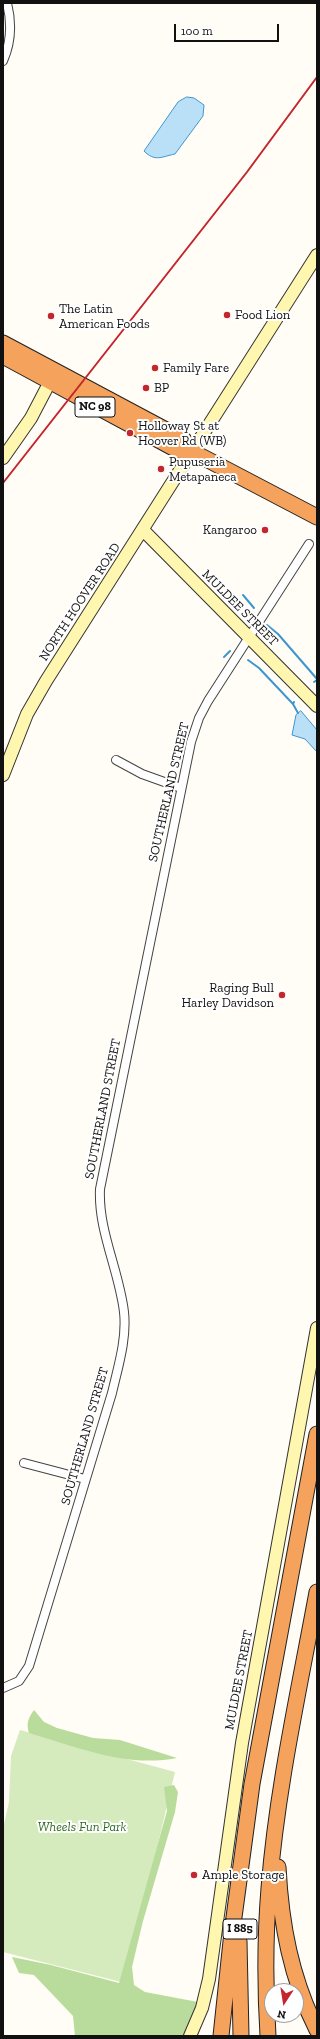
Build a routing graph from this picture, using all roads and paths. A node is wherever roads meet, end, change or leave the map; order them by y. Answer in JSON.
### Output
{"nodes":[{"id":1,"x":7,"y":3,"type":"edge"},
{"id":2,"x":3,"y":61,"type":"edge"},
{"id":3,"x":317,"y":255,"type":"edge"},
{"id":4,"x":3,"y":343,"type":"edge"},
{"id":5,"x":3,"y":356,"type":"edge"},
{"id":6,"x":53,"y":377,"type":"junction"},
{"id":7,"x":193,"y":452,"type":"junction"},
{"id":8,"x":3,"y":458,"type":"edge"},
{"id":9,"x":317,"y":517,"type":"edge"},
{"id":10,"x":143,"y":530,"type":"junction"},
{"id":11,"x":309,"y":544,"type":"dead end"},
{"id":12,"x":249,"y":637,"type":"junction"},
{"id":13,"x":317,"y":706,"type":"edge"},
{"id":14,"x":116,"y":760,"type":"dead end"},
{"id":15,"x":3,"y":776,"type":"edge"},
{"id":16,"x":181,"y":788,"type":"junction"},
{"id":17,"x":317,"y":1328,"type":"edge"},
{"id":18,"x":317,"y":1434,"type":"edge"},
{"id":19,"x":24,"y":1463,"type":"dead end"},
{"id":20,"x":85,"y":1479,"type":"junction"},
{"id":21,"x":317,"y":1592,"type":"edge"},
{"id":22,"x":3,"y":1688,"type":"edge"},
{"id":23,"x":247,"y":1822,"type":"junction"},
{"id":24,"x":276,"y":1826,"type":"junction"},
{"id":25,"x":317,"y":2030,"type":"edge"},
{"id":26,"x":190,"y":2036,"type":"edge"},
{"id":27,"x":221,"y":2036,"type":"edge"},
{"id":28,"x":241,"y":2036,"type":"edge"},
{"id":29,"x":268,"y":2036,"type":"edge"}],
"edges":[{"from":1,"to":2,"type":"street"},
{"from":3,"to":7,"type":"street","name":"NORTH HOOVER ROAD"},
{"from":4,"to":6,"type":"highway","number":"NC 98"},
{"from":5,"to":6,"type":"highway","number":"NC 98"},
{"from":6,"to":7,"type":"highway","number":"NC 98"},
{"from":6,"to":8,"type":"street"},
{"from":7,"to":9,"type":"highway","number":"NC 98"},
{"from":7,"to":10,"type":"street","name":"NORTH HOOVER ROAD"},
{"from":10,"to":12,"type":"street","name":"MULDEE STREET"},
{"from":10,"to":15,"type":"street","name":"NORTH HOOVER ROAD"},
{"from":11,"to":12,"type":"street","name":"SOUTHERLAND STREET"},
{"from":12,"to":13,"type":"street","name":"MULDEE STREET"},
{"from":12,"to":16,"type":"street","name":"SOUTHERLAND STREET"},
{"from":14,"to":16,"type":"street"},
{"from":16,"to":20,"type":"street","name":"SOUTHERLAND STREET"},
{"from":17,"to":26,"type":"street","name":"MULDEE STREET"},
{"from":18,"to":23,"type":"highway","number":"I 885"},
{"from":19,"to":20,"type":"street"},
{"from":20,"to":22,"type":"street","name":"SOUTHERLAND STREET"},
{"from":21,"to":24,"type":"highway","number":"I 885"},
{"from":23,"to":27,"type":"highway"},
{"from":23,"to":28,"type":"highway","number":"I 885"},
{"from":24,"to":25,"type":"highway"},
{"from":24,"to":29,"type":"highway","number":"I 885"}]}
